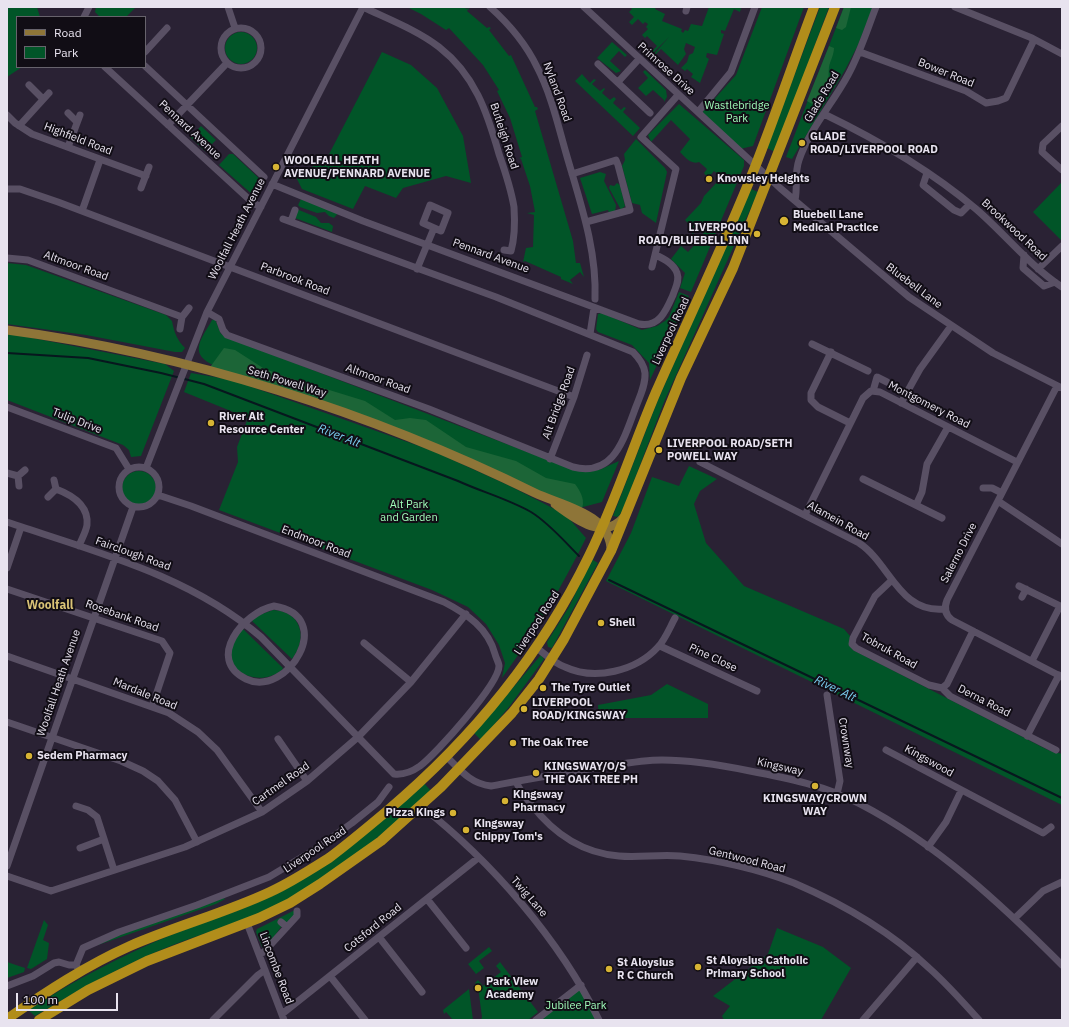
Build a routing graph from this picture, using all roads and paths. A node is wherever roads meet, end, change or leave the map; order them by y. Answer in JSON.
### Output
{"nodes":[{"id":1,"x":228,"y":7,"type":"edge"},
{"id":2,"x":363,"y":7,"type":"edge"},
{"id":3,"x":490,"y":7,"type":"edge"},
{"id":4,"x":584,"y":7,"type":"edge"},
{"id":5,"x":755,"y":7,"type":"edge"},
{"id":6,"x":814,"y":7,"type":"edge"},
{"id":7,"x":835,"y":7,"type":"edge"},
{"id":8,"x":876,"y":7,"type":"edge"},
{"id":9,"x":956,"y":7,"type":"edge"},
{"id":10,"x":168,"y":28,"type":"dead end"},
{"id":11,"x":235,"y":28,"type":"junction"},
{"id":12,"x":1032,"y":38,"type":"junction"},
{"id":13,"x":146,"y":51,"type":"edge"},
{"id":14,"x":860,"y":52,"type":"junction"},
{"id":15,"x":1062,"y":54,"type":"edge"},
{"id":16,"x":639,"y":59,"type":"junction"},
{"id":17,"x":227,"y":63,"type":"junction"},
{"id":18,"x":598,"y":64,"type":"dead end"},
{"id":19,"x":146,"y":67,"type":"edge"},
{"id":20,"x":106,"y":68,"type":"edge"},
{"id":21,"x":618,"y":82,"type":"junction"},
{"id":22,"x":29,"y":85,"type":"dead end"},
{"id":23,"x":49,"y":93,"type":"dead end"},
{"id":24,"x":678,"y":94,"type":"junction"},
{"id":25,"x":43,"y":99,"type":"junction"},
{"id":26,"x":187,"y":106,"type":"junction"},
{"id":27,"x":698,"y":112,"type":"junction"},
{"id":28,"x":68,"y":113,"type":"dead end"},
{"id":29,"x":650,"y":113,"type":"dead end"},
{"id":30,"x":824,"y":114,"type":"junction"},
{"id":31,"x":7,"y":115,"type":"edge"},
{"id":32,"x":168,"y":125,"type":"junction"},
{"id":33,"x":19,"y":126,"type":"junction"},
{"id":34,"x":1062,"y":126,"type":"edge"},
{"id":35,"x":68,"y":147,"type":"junction"},
{"id":36,"x":100,"y":160,"type":"junction"},
{"id":37,"x":756,"y":165,"type":"junction"},
{"id":38,"x":149,"y":167,"type":"dead end"},
{"id":39,"x":1062,"y":170,"type":"edge"},
{"id":40,"x":927,"y":173,"type":"junction"},
{"id":41,"x":572,"y":174,"type":"junction"},
{"id":42,"x":146,"y":176,"type":"junction"},
{"id":43,"x":264,"y":177,"type":"dead end"},
{"id":44,"x":770,"y":178,"type":"junction"},
{"id":45,"x":272,"y":184,"type":"junction"},
{"id":46,"x":141,"y":188,"type":"dead end"},
{"id":47,"x":7,"y":189,"type":"edge"},
{"id":48,"x":795,"y":200,"type":"junction"},
{"id":49,"x":970,"y":204,"type":"junction"},
{"id":50,"x":261,"y":207,"type":"junction"},
{"id":51,"x":295,"y":210,"type":"dead end"},
{"id":52,"x":82,"y":211,"type":"junction"},
{"id":53,"x":586,"y":222,"type":"junction"},
{"id":54,"x":434,"y":228,"type":"dead end"},
{"id":55,"x":426,"y":244,"type":"junction"},
{"id":56,"x":1062,"y":246,"type":"edge"},
{"id":57,"x":504,"y":250,"type":"dead end"},
{"id":58,"x":1024,"y":254,"type":"junction"},
{"id":59,"x":656,"y":255,"type":"junction"},
{"id":60,"x":7,"y":258,"type":"edge"},
{"id":61,"x":230,"y":266,"type":"junction"},
{"id":62,"x":652,"y":267,"type":"dead end"},
{"id":63,"x":417,"y":269,"type":"junction"},
{"id":64,"x":1038,"y":269,"type":"junction"},
{"id":65,"x":1055,"y":282,"type":"junction"},
{"id":66,"x":1062,"y":287,"type":"edge"},
{"id":67,"x":595,"y":299,"type":"dead end"},
{"id":68,"x":189,"y":308,"type":"dead end"},
{"id":69,"x":594,"y":308,"type":"junction"},
{"id":70,"x":207,"y":312,"type":"junction"},
{"id":71,"x":182,"y":317,"type":"junction"},
{"id":72,"x":952,"y":326,"type":"junction"},
{"id":73,"x":180,"y":329,"type":"dead end"},
{"id":74,"x":7,"y":330,"type":"edge"},
{"id":75,"x":590,"y":334,"type":"junction"},
{"id":76,"x":812,"y":344,"type":"dead end"},
{"id":77,"x":831,"y":352,"type":"junction"},
{"id":78,"x":587,"y":355,"type":"dead end"},
{"id":79,"x":185,"y":365,"type":"junction"},
{"id":80,"x":868,"y":371,"type":"dead end"},
{"id":81,"x":887,"y":382,"type":"dead end"},
{"id":82,"x":1059,"y":387,"type":"edge"},
{"id":83,"x":873,"y":391,"type":"junction"},
{"id":84,"x":574,"y":397,"type":"junction"},
{"id":85,"x":902,"y":403,"type":"junction"},
{"id":86,"x":7,"y":407,"type":"edge"},
{"id":87,"x":850,"y":423,"type":"junction"},
{"id":88,"x":948,"y":427,"type":"junction"},
{"id":89,"x":550,"y":459,"type":"junction"},
{"id":90,"x":1017,"y":462,"type":"junction"},
{"id":91,"x":146,"y":468,"type":"junction"},
{"id":92,"x":130,"y":469,"type":"junction"},
{"id":93,"x":25,"y":470,"type":"dead end"},
{"id":94,"x":7,"y":472,"type":"edge"},
{"id":95,"x":703,"y":473,"type":"dead end"},
{"id":96,"x":18,"y":476,"type":"junction"},
{"id":97,"x":863,"y":479,"type":"dead end"},
{"id":98,"x":54,"y":480,"type":"dead end"},
{"id":99,"x":18,"y":486,"type":"dead end"},
{"id":100,"x":983,"y":488,"type":"dead end"},
{"id":101,"x":56,"y":489,"type":"junction"},
{"id":102,"x":1002,"y":493,"type":"junction"},
{"id":103,"x":158,"y":495,"type":"junction"},
{"id":104,"x":48,"y":497,"type":"dead end"},
{"id":105,"x":998,"y":501,"type":"junction"},
{"id":106,"x":916,"y":505,"type":"junction"},
{"id":107,"x":133,"y":507,"type":"junction"},
{"id":108,"x":628,"y":512,"type":"junction"},
{"id":109,"x":805,"y":515,"type":"junction"},
{"id":110,"x":942,"y":518,"type":"dead end"},
{"id":111,"x":7,"y":522,"type":"edge"},
{"id":112,"x":21,"y":527,"type":"junction"},
{"id":113,"x":603,"y":528,"type":"junction"},
{"id":114,"x":1062,"y":544,"type":"edge"},
{"id":115,"x":79,"y":546,"type":"junction"},
{"id":116,"x":611,"y":551,"type":"junction"},
{"id":117,"x":114,"y":559,"type":"junction"},
{"id":118,"x":7,"y":568,"type":"edge"},
{"id":119,"x":892,"y":580,"type":"junction"},
{"id":120,"x":1019,"y":586,"type":"dead end"},
{"id":121,"x":7,"y":588,"type":"edge"},
{"id":122,"x":1026,"y":590,"type":"junction"},
{"id":123,"x":1022,"y":598,"type":"dead end"},
{"id":124,"x":1061,"y":607,"type":"edge"},
{"id":125,"x":945,"y":608,"type":"junction"},
{"id":126,"x":466,"y":614,"type":"junction"},
{"id":127,"x":94,"y":618,"type":"junction"},
{"id":128,"x":675,"y":618,"type":"dead end"},
{"id":129,"x":244,"y":622,"type":"junction"},
{"id":130,"x":973,"y":631,"type":"junction"},
{"id":131,"x":364,"y":643,"type":"dead end"},
{"id":132,"x":660,"y":646,"type":"junction"},
{"id":133,"x":537,"y":648,"type":"junction"},
{"id":134,"x":7,"y":656,"type":"edge"},
{"id":135,"x":552,"y":660,"type":"junction"},
{"id":136,"x":1032,"y":661,"type":"junction"},
{"id":137,"x":290,"y":666,"type":"junction"},
{"id":138,"x":1060,"y":676,"type":"edge"},
{"id":139,"x":71,"y":679,"type":"junction"},
{"id":140,"x":410,"y":682,"type":"junction"},
{"id":141,"x":942,"y":688,"type":"junction"},
{"id":142,"x":757,"y":691,"type":"dead end"},
{"id":143,"x":827,"y":695,"type":"dead end"},
{"id":144,"x":152,"y":707,"type":"junction"},
{"id":145,"x":7,"y":722,"type":"edge"},
{"id":146,"x":1027,"y":736,"type":"junction"},
{"id":147,"x":358,"y":737,"type":"junction"},
{"id":148,"x":51,"y":738,"type":"junction"},
{"id":149,"x":278,"y":739,"type":"dead end"},
{"id":150,"x":886,"y":750,"type":"dead end"},
{"id":151,"x":1056,"y":750,"type":"dead end"},
{"id":152,"x":446,"y":756,"type":"junction"},
{"id":153,"x":459,"y":769,"type":"junction"},
{"id":154,"x":307,"y":781,"type":"junction"},
{"id":155,"x":516,"y":782,"type":"junction"},
{"id":156,"x":389,"y":787,"type":"dead end"},
{"id":157,"x":961,"y":791,"type":"junction"},
{"id":158,"x":837,"y":794,"type":"junction"},
{"id":159,"x":76,"y":806,"type":"dead end"},
{"id":160,"x":421,"y":806,"type":"junction"},
{"id":161,"x":262,"y":812,"type":"junction"},
{"id":162,"x":1051,"y":827,"type":"dead end"},
{"id":163,"x":104,"y":839,"type":"junction"},
{"id":164,"x":197,"y":842,"type":"junction"},
{"id":165,"x":928,"y":847,"type":"junction"},
{"id":166,"x":80,"y":848,"type":"dead end"},
{"id":167,"x":478,"y":858,"type":"junction"},
{"id":168,"x":7,"y":866,"type":"edge"},
{"id":169,"x":114,"y":870,"type":"junction"},
{"id":170,"x":7,"y":876,"type":"edge"},
{"id":171,"x":1062,"y":882,"type":"edge"},
{"id":172,"x":427,"y":899,"type":"junction"},
{"id":173,"x":297,"y":911,"type":"dead end"},
{"id":174,"x":1015,"y":918,"type":"junction"},
{"id":175,"x":281,"y":922,"type":"dead end"},
{"id":176,"x":247,"y":923,"type":"junction"},
{"id":177,"x":287,"y":928,"type":"junction"},
{"id":178,"x":379,"y":937,"type":"junction"},
{"id":179,"x":466,"y":948,"type":"dead end"},
{"id":180,"x":259,"y":954,"type":"junction"},
{"id":181,"x":917,"y":957,"type":"junction"},
{"id":182,"x":1062,"y":964,"type":"edge"},
{"id":183,"x":78,"y":968,"type":"junction"},
{"id":184,"x":265,"y":970,"type":"junction"},
{"id":185,"x":330,"y":976,"type":"junction"},
{"id":186,"x":581,"y":985,"type":"junction"},
{"id":187,"x":7,"y":986,"type":"edge"},
{"id":188,"x":422,"y":992,"type":"dead end"},
{"id":189,"x":283,"y":1017,"type":"edge"},
{"id":190,"x":7,"y":1019,"type":"edge"},
{"id":191,"x":39,"y":1020,"type":"edge"},
{"id":192,"x":213,"y":1020,"type":"edge"},
{"id":193,"x":365,"y":1020,"type":"edge"},
{"id":194,"x":536,"y":1020,"type":"edge"},
{"id":195,"x":599,"y":1020,"type":"edge"},
{"id":196,"x":863,"y":1020,"type":"edge"},
{"id":197,"x":979,"y":1020,"type":"edge"}],
"edges":[{"from":1,"to":11,"type":"street"},
{"from":2,"to":45,"type":"street","name":"Woolfall Heath Avenue"},
{"from":2,"to":57,"type":"street","name":"Butleigh Road"},
{"from":3,"to":41,"type":"street","name":"Nyland Road"},
{"from":4,"to":16,"type":"street","name":"Primrose Drive"},
{"from":5,"to":27,"type":"street"},
{"from":6,"to":37,"type":"highway","name":"Liverpool Road"},
{"from":7,"to":44,"type":"highway"},
{"from":8,"to":14,"type":"street","name":"Glade Road"},
{"from":9,"to":12,"type":"street"},
{"from":10,"to":13,"type":"street"},
{"from":11,"to":17,"type":"street"},
{"from":11,"to":17,"type":"street"},
{"from":12,"to":14,"type":"street","name":"Bower Road"},
{"from":12,"to":15,"type":"street"},
{"from":14,"to":30,"type":"street","name":"Glade Road"},
{"from":16,"to":21,"type":"street"},
{"from":16,"to":24,"type":"street","name":"Primrose Drive"},
{"from":17,"to":26,"type":"street"},
{"from":18,"to":21,"type":"street"},
{"from":19,"to":26,"type":"street","name":"Pennard Avenue"},
{"from":20,"to":32,"type":"street","name":"Pennard Avenue"},
{"from":21,"to":29,"type":"street"},
{"from":22,"to":25,"type":"street"},
{"from":23,"to":25,"type":"street"},
{"from":24,"to":27,"type":"street","name":"Primrose Drive"},
{"from":24,"to":59,"type":"street"},
{"from":25,"to":33,"type":"street"},
{"from":26,"to":32,"type":"street"},
{"from":26,"to":43,"type":"street","name":"Pennard Avenue"},
{"from":27,"to":37,"type":"street","name":"Primrose Drive"},
{"from":28,"to":35,"type":"street"},
{"from":30,"to":40,"type":"street","name":"Brookwood Road"},
{"from":30,"to":48,"type":"street","name":"Glade Road"},
{"from":31,"to":33,"type":"street","name":"Highfield Road"},
{"from":32,"to":50,"type":"street","name":"Pennard Avenue"},
{"from":33,"to":35,"type":"street","name":"Highfield Road"},
{"from":34,"to":39,"type":"street"},
{"from":35,"to":36,"type":"street","name":"Highfield Road"},
{"from":36,"to":42,"type":"street","name":"Highfield Road"},
{"from":36,"to":52,"type":"street"},
{"from":37,"to":44,"type":"street","name":"Primrose Drive"},
{"from":37,"to":113,"type":"highway","name":"Liverpool Road"},
{"from":38,"to":42,"type":"street"},
{"from":40,"to":49,"type":"street","name":"Brookwood Road"},
{"from":40,"to":49,"type":"street","name":"Brookwood Road"},
{"from":41,"to":53,"type":"street","name":"Nyland Road"},
{"from":41,"to":53,"type":"street"},
{"from":42,"to":46,"type":"street"},
{"from":44,"to":48,"type":"street","name":"Bluebell Lane"},
{"from":44,"to":108,"type":"highway"},
{"from":45,"to":50,"type":"street","name":"Woolfall Heath Avenue"},
{"from":45,"to":55,"type":"street","name":"Pennard Avenue"},
{"from":47,"to":52,"type":"street","name":"Parbrook Road"},
{"from":48,"to":72,"type":"street","name":"Bluebell Lane"},
{"from":49,"to":58,"type":"street","name":"Brookwood Road"},
{"from":50,"to":61,"type":"street","name":"Woolfall Heath Avenue"},
{"from":51,"to":63,"type":"street"},
{"from":52,"to":61,"type":"street","name":"Parbrook Road"},
{"from":53,"to":67,"type":"street","name":"Nyland Road"},
{"from":54,"to":55,"type":"street"},
{"from":55,"to":63,"type":"street"},
{"from":55,"to":69,"type":"street","name":"Pennard Avenue"},
{"from":56,"to":64,"type":"street"},
{"from":58,"to":64,"type":"street","name":"Brookwood Road"},
{"from":58,"to":65,"type":"street"},
{"from":59,"to":62,"type":"street"},
{"from":59,"to":69,"type":"street","name":"Pennard Avenue"},
{"from":60,"to":71,"type":"street","name":"Altmoor Road"},
{"from":61,"to":70,"type":"street","name":"Woolfall Heath Avenue"},
{"from":61,"to":84,"type":"street","name":"Parbrook Road"},
{"from":63,"to":75,"type":"street"},
{"from":64,"to":65,"type":"street","name":"Brookwood Road"},
{"from":65,"to":66,"type":"street","name":"Brookwood Road"},
{"from":68,"to":71,"type":"street"},
{"from":69,"to":75,"type":"street"},
{"from":70,"to":79,"type":"street","name":"Woolfall Heath Avenue"},
{"from":70,"to":89,"type":"street","name":"Altmoor Road"},
{"from":71,"to":73,"type":"street"},
{"from":72,"to":82,"type":"street","name":"Bluebell Lane"},
{"from":72,"to":85,"type":"street"},
{"from":74,"to":79,"type":"main road","name":"Seth Powell Way"},
{"from":75,"to":89,"type":"street","name":"Liverpool Road"},
{"from":76,"to":77,"type":"street"},
{"from":77,"to":80,"type":"street"},
{"from":77,"to":87,"type":"street"},
{"from":78,"to":84,"type":"street","name":"Alt Bridge Road"},
{"from":79,"to":91,"type":"street","name":"Woolfall Heath Avenue"},
{"from":79,"to":113,"type":"main road","name":"Seth Powell Way"},
{"from":81,"to":83,"type":"street"},
{"from":82,"to":90,"type":"street","name":"Salerno Drive"},
{"from":83,"to":85,"type":"street","name":"Montgomery Road"},
{"from":83,"to":87,"type":"street","name":"Montgomery Road"},
{"from":84,"to":89,"type":"street","name":"Alt Bridge Road"},
{"from":85,"to":88,"type":"street","name":"Montgomery Road"},
{"from":86,"to":92,"type":"street","name":"Tulip Drive"},
{"from":87,"to":109,"type":"street","name":"Montgomery Road"},
{"from":88,"to":90,"type":"street","name":"Montgomery Road"},
{"from":88,"to":106,"type":"street"},
{"from":90,"to":102,"type":"street","name":"Salerno Drive"},
{"from":91,"to":92,"type":"street"},
{"from":91,"to":103,"type":"street"},
{"from":92,"to":107,"type":"street"},
{"from":93,"to":96,"type":"street"},
{"from":94,"to":96,"type":"street"},
{"from":95,"to":109,"type":"street","name":"Alamein Road"},
{"from":96,"to":99,"type":"street"},
{"from":97,"to":106,"type":"street"},
{"from":98,"to":101,"type":"street"},
{"from":100,"to":102,"type":"street"},
{"from":101,"to":104,"type":"street"},
{"from":101,"to":115,"type":"street"},
{"from":102,"to":105,"type":"street","name":"Salerno Drive"},
{"from":103,"to":107,"type":"street"},
{"from":103,"to":126,"type":"street","name":"Endmoor Road"},
{"from":105,"to":114,"type":"street"},
{"from":105,"to":125,"type":"street","name":"Salerno Drive"},
{"from":106,"to":110,"type":"street"},
{"from":107,"to":117,"type":"street","name":"Woolfall Heath Avenue"},
{"from":108,"to":113,"type":"main road"},
{"from":108,"to":116,"type":"highway"},
{"from":109,"to":119,"type":"street","name":"Alamein Road"},
{"from":111,"to":112,"type":"street","name":"Fairclough Road"},
{"from":112,"to":115,"type":"street","name":"Fairclough Road"},
{"from":112,"to":118,"type":"street"},
{"from":113,"to":116,"type":"main road"},
{"from":113,"to":133,"type":"highway","name":"Liverpool Road"},
{"from":115,"to":117,"type":"street","name":"Fairclough Road"},
{"from":116,"to":135,"type":"highway"},
{"from":117,"to":127,"type":"street","name":"Woolfall Heath Avenue"},
{"from":117,"to":129,"type":"street","name":"Fairclough Road"},
{"from":119,"to":125,"type":"street","name":"Alamein Road"},
{"from":119,"to":141,"type":"street","name":"Tobruk Road"},
{"from":120,"to":122,"type":"street"},
{"from":121,"to":127,"type":"street","name":"Rosebank Road"},
{"from":122,"to":123,"type":"street"},
{"from":122,"to":124,"type":"street"},
{"from":124,"to":136,"type":"street"},
{"from":125,"to":130,"type":"street"},
{"from":126,"to":140,"type":"street","name":"Cartmel Road"},
{"from":126,"to":147,"type":"street","name":"Fairclough Road"},
{"from":127,"to":139,"type":"street","name":"Woolfall Heath Avenue"},
{"from":127,"to":144,"type":"street","name":"Rosebank Road"},
{"from":128,"to":132,"type":"street"},
{"from":129,"to":137,"type":"street","name":"Fairclough Road"},
{"from":129,"to":137,"type":"street"},
{"from":129,"to":137,"type":"street"},
{"from":130,"to":136,"type":"street"},
{"from":130,"to":141,"type":"street","name":"Derna Road"},
{"from":131,"to":140,"type":"street"},
{"from":132,"to":135,"type":"street"},
{"from":132,"to":142,"type":"street","name":"Pine Close"},
{"from":133,"to":135,"type":"street"},
{"from":133,"to":152,"type":"highway","name":"Liverpool Road"},
{"from":134,"to":139,"type":"street","name":"Mardale Road"},
{"from":135,"to":153,"type":"highway"},
{"from":136,"to":138,"type":"street"},
{"from":137,"to":147,"type":"street","name":"Fairclough Road"},
{"from":138,"to":146,"type":"street"},
{"from":139,"to":144,"type":"street","name":"Mardale Road"},
{"from":139,"to":148,"type":"street","name":"Woolfall Heath Avenue"},
{"from":140,"to":147,"type":"street","name":"Cartmel Road"},
{"from":141,"to":146,"type":"street","name":"Derna Road"},
{"from":143,"to":158,"type":"street","name":"Crownway"},
{"from":144,"to":161,"type":"street","name":"Mardale Road"},
{"from":145,"to":148,"type":"street"},
{"from":146,"to":151,"type":"street","name":"Derna Road"},
{"from":147,"to":154,"type":"street","name":"Cartmel Road"},
{"from":148,"to":164,"type":"street"},
{"from":148,"to":168,"type":"street","name":"Woolfall Heath Avenue"},
{"from":149,"to":154,"type":"street"},
{"from":150,"to":157,"type":"street","name":"Kingswood"},
{"from":152,"to":153,"type":"street","name":"Kingsway"},
{"from":152,"to":183,"type":"highway","name":"Liverpool Road"},
{"from":153,"to":155,"type":"street","name":"Kingsway"},
{"from":153,"to":160,"type":"highway"},
{"from":154,"to":161,"type":"street","name":"Cartmel Road"},
{"from":155,"to":158,"type":"street","name":"Kingsway"},
{"from":155,"to":181,"type":"street","name":"Gentwood Road"},
{"from":156,"to":183,"type":"street"},
{"from":157,"to":162,"type":"street","name":"Kingswood"},
{"from":157,"to":165,"type":"street","name":"Kingswood"},
{"from":158,"to":165,"type":"street","name":"Kingsway"},
{"from":159,"to":163,"type":"street"},
{"from":160,"to":167,"type":"street","name":"Twig Lane"},
{"from":160,"to":176,"type":"highway"},
{"from":161,"to":164,"type":"street","name":"Cartmel Road"},
{"from":163,"to":166,"type":"street"},
{"from":163,"to":169,"type":"street"},
{"from":164,"to":169,"type":"street","name":"Cartmel Road"},
{"from":165,"to":174,"type":"street","name":"Kingsway"},
{"from":167,"to":172,"type":"street","name":"Cotsford Road"},
{"from":167,"to":186,"type":"street","name":"Twig Lane"},
{"from":169,"to":170,"type":"street","name":"Cartmel Road"},
{"from":171,"to":174,"type":"street"},
{"from":172,"to":178,"type":"street","name":"Cotsford Road"},
{"from":172,"to":179,"type":"street"},
{"from":173,"to":177,"type":"street"},
{"from":174,"to":182,"type":"street","name":"Kingsway"},
{"from":175,"to":177,"type":"street"},
{"from":176,"to":180,"type":"street","name":"Lincombe Road"},
{"from":176,"to":191,"type":"highway"},
{"from":177,"to":180,"type":"street"},
{"from":178,"to":185,"type":"street","name":"Cotsford Road"},
{"from":178,"to":188,"type":"street"},
{"from":180,"to":184,"type":"street","name":"Lincombe Road"},
{"from":181,"to":196,"type":"street"},
{"from":181,"to":197,"type":"street","name":"Gentwood Road"},
{"from":183,"to":187,"type":"street"},
{"from":183,"to":190,"type":"highway","name":"Liverpool Road"},
{"from":184,"to":189,"type":"street","name":"Lincombe Road"},
{"from":184,"to":192,"type":"street"},
{"from":185,"to":189,"type":"street","name":"Cotsford Road"},
{"from":185,"to":193,"type":"street"},
{"from":186,"to":194,"type":"street"},
{"from":186,"to":195,"type":"street","name":"Twig Lane"}]}
